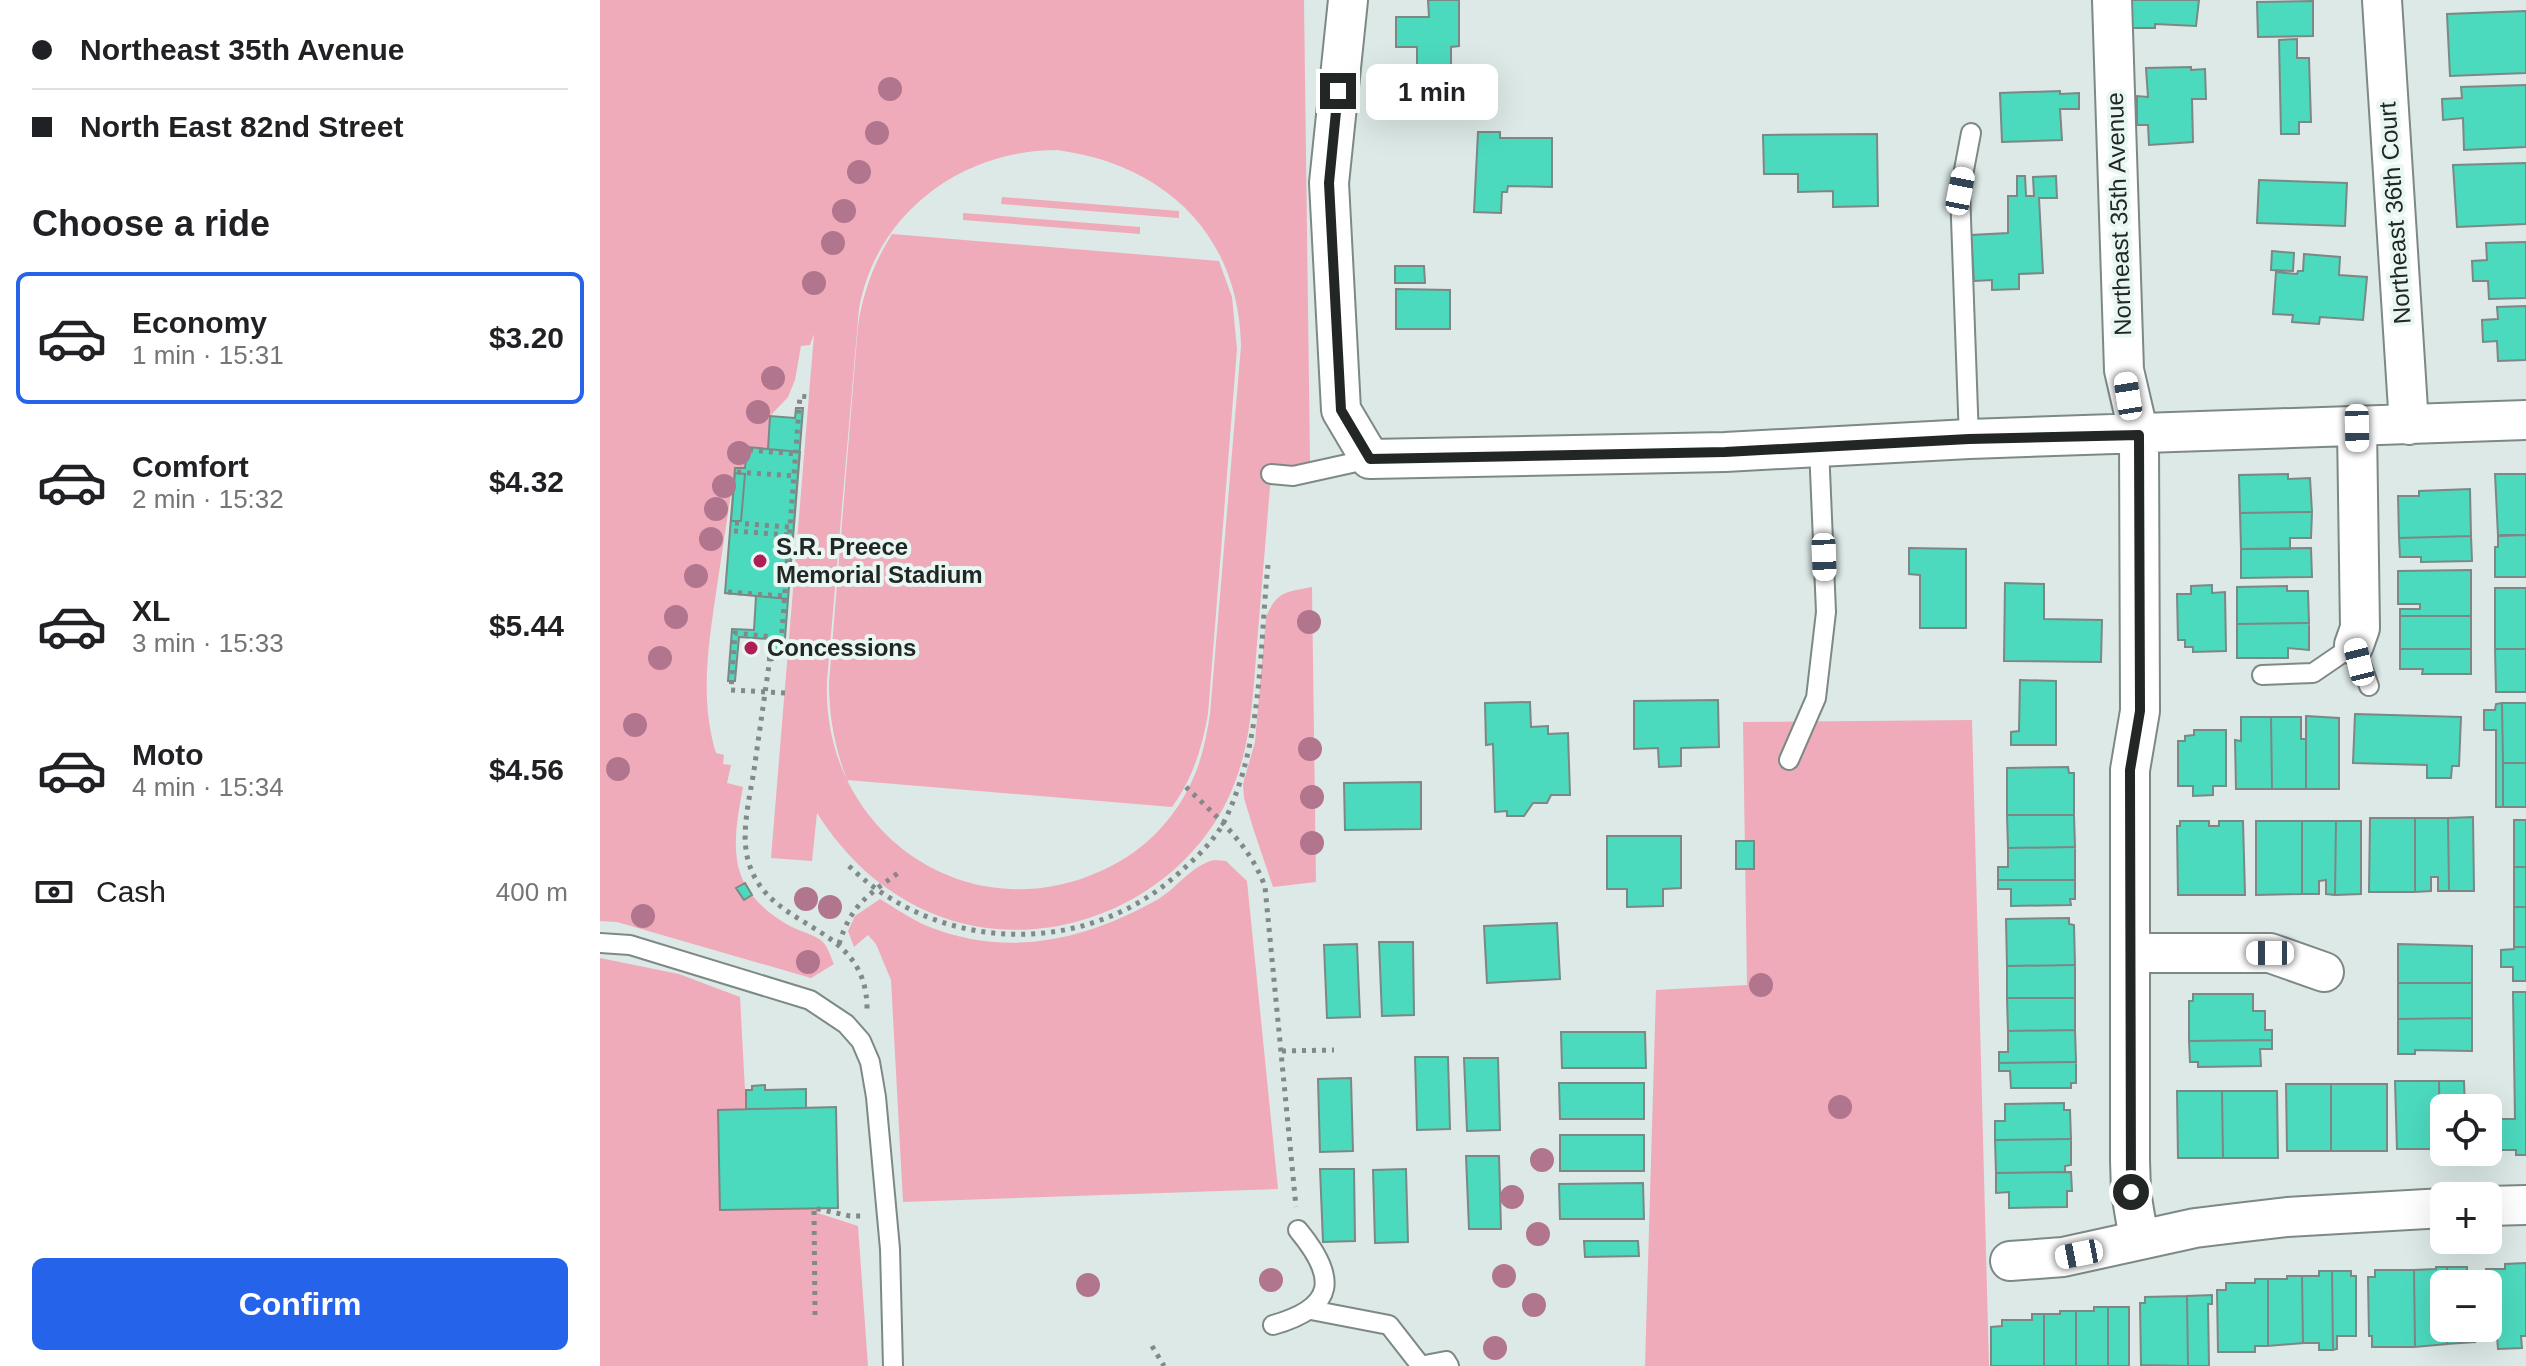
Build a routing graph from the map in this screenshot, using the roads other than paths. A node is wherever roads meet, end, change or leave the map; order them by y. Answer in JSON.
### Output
{"nodes":[{"id":1,"x":1348,"y":0,"type":"edge"},
{"id":2,"x":2112,"y":0,"type":"edge"},
{"id":3,"x":2382,"y":0,"type":"edge"},
{"id":4,"x":1971,"y":133,"type":"dead end"},
{"id":5,"x":2526,"y":420,"type":"edge"},
{"id":6,"x":2409,"y":425,"type":"junction"},
{"id":7,"x":2357,"y":428,"type":"junction"},
{"id":8,"x":2139,"y":435,"type":"junction"},
{"id":9,"x":1969,"y":439,"type":"junction"},
{"id":10,"x":1819,"y":447,"type":"junction"},
{"id":11,"x":1370,"y":459,"type":"junction"},
{"id":12,"x":1271,"y":474,"type":"dead end"},
{"id":13,"x":2354,"y":645,"type":"junction"},
{"id":14,"x":2262,"y":675,"type":"dead end"},
{"id":15,"x":2369,"y":686,"type":"dead end"},
{"id":16,"x":1789,"y":760,"type":"dead end"},
{"id":17,"x":600,"y":943,"type":"edge"},
{"id":18,"x":2130,"y":953,"type":"junction"},
{"id":19,"x":2324,"y":972,"type":"dead end"},
{"id":20,"x":2526,"y":1205,"type":"edge"},
{"id":21,"x":2502,"y":1206,"type":"edge"},
{"id":22,"x":2430,"y":1209,"type":"edge"},
{"id":23,"x":1298,"y":1230,"type":"road end"},
{"id":24,"x":2139,"y":1240,"type":"junction"},
{"id":25,"x":2010,"y":1261,"type":"dead end"},
{"id":26,"x":1311,"y":1310,"type":"junction"},
{"id":27,"x":1273,"y":1325,"type":"dead end"},
{"id":28,"x":893,"y":1366,"type":"edge"},
{"id":29,"x":1420,"y":1366,"type":"edge"},
{"id":30,"x":1449,"y":1366,"type":"edge"}],
"edges":[{"from":1,"to":11,"type":"street"},
{"from":2,"to":8,"type":"street","name":"Northeast 35th Avenue"},
{"from":3,"to":6,"type":"street","name":"Northeast 36th Court"},
{"from":4,"to":9,"type":"lane"},
{"from":5,"to":6,"type":"street"},
{"from":6,"to":7,"type":"street"},
{"from":7,"to":8,"type":"street"},
{"from":7,"to":13,"type":"street"},
{"from":8,"to":9,"type":"street"},
{"from":8,"to":18,"type":"street","name":"Northeast 35th Avenue"},
{"from":9,"to":10,"type":"street"},
{"from":10,"to":11,"type":"street"},
{"from":10,"to":16,"type":"lane"},
{"from":11,"to":12,"type":"lane"},
{"from":13,"to":14,"type":"lane"},
{"from":13,"to":15,"type":"lane"},
{"from":17,"to":28,"type":"lane"},
{"from":18,"to":19,"type":"street"},
{"from":18,"to":24,"type":"street","name":"Northeast 35th Avenue"},
{"from":20,"to":21,"type":"street"},
{"from":22,"to":24,"type":"street"},
{"from":23,"to":26,"type":"lane"},
{"from":24,"to":25,"type":"street"},
{"from":26,"to":27,"type":"lane"},
{"from":26,"to":29,"type":"lane"},
{"from":29,"to":30,"type":"lane"}]}
